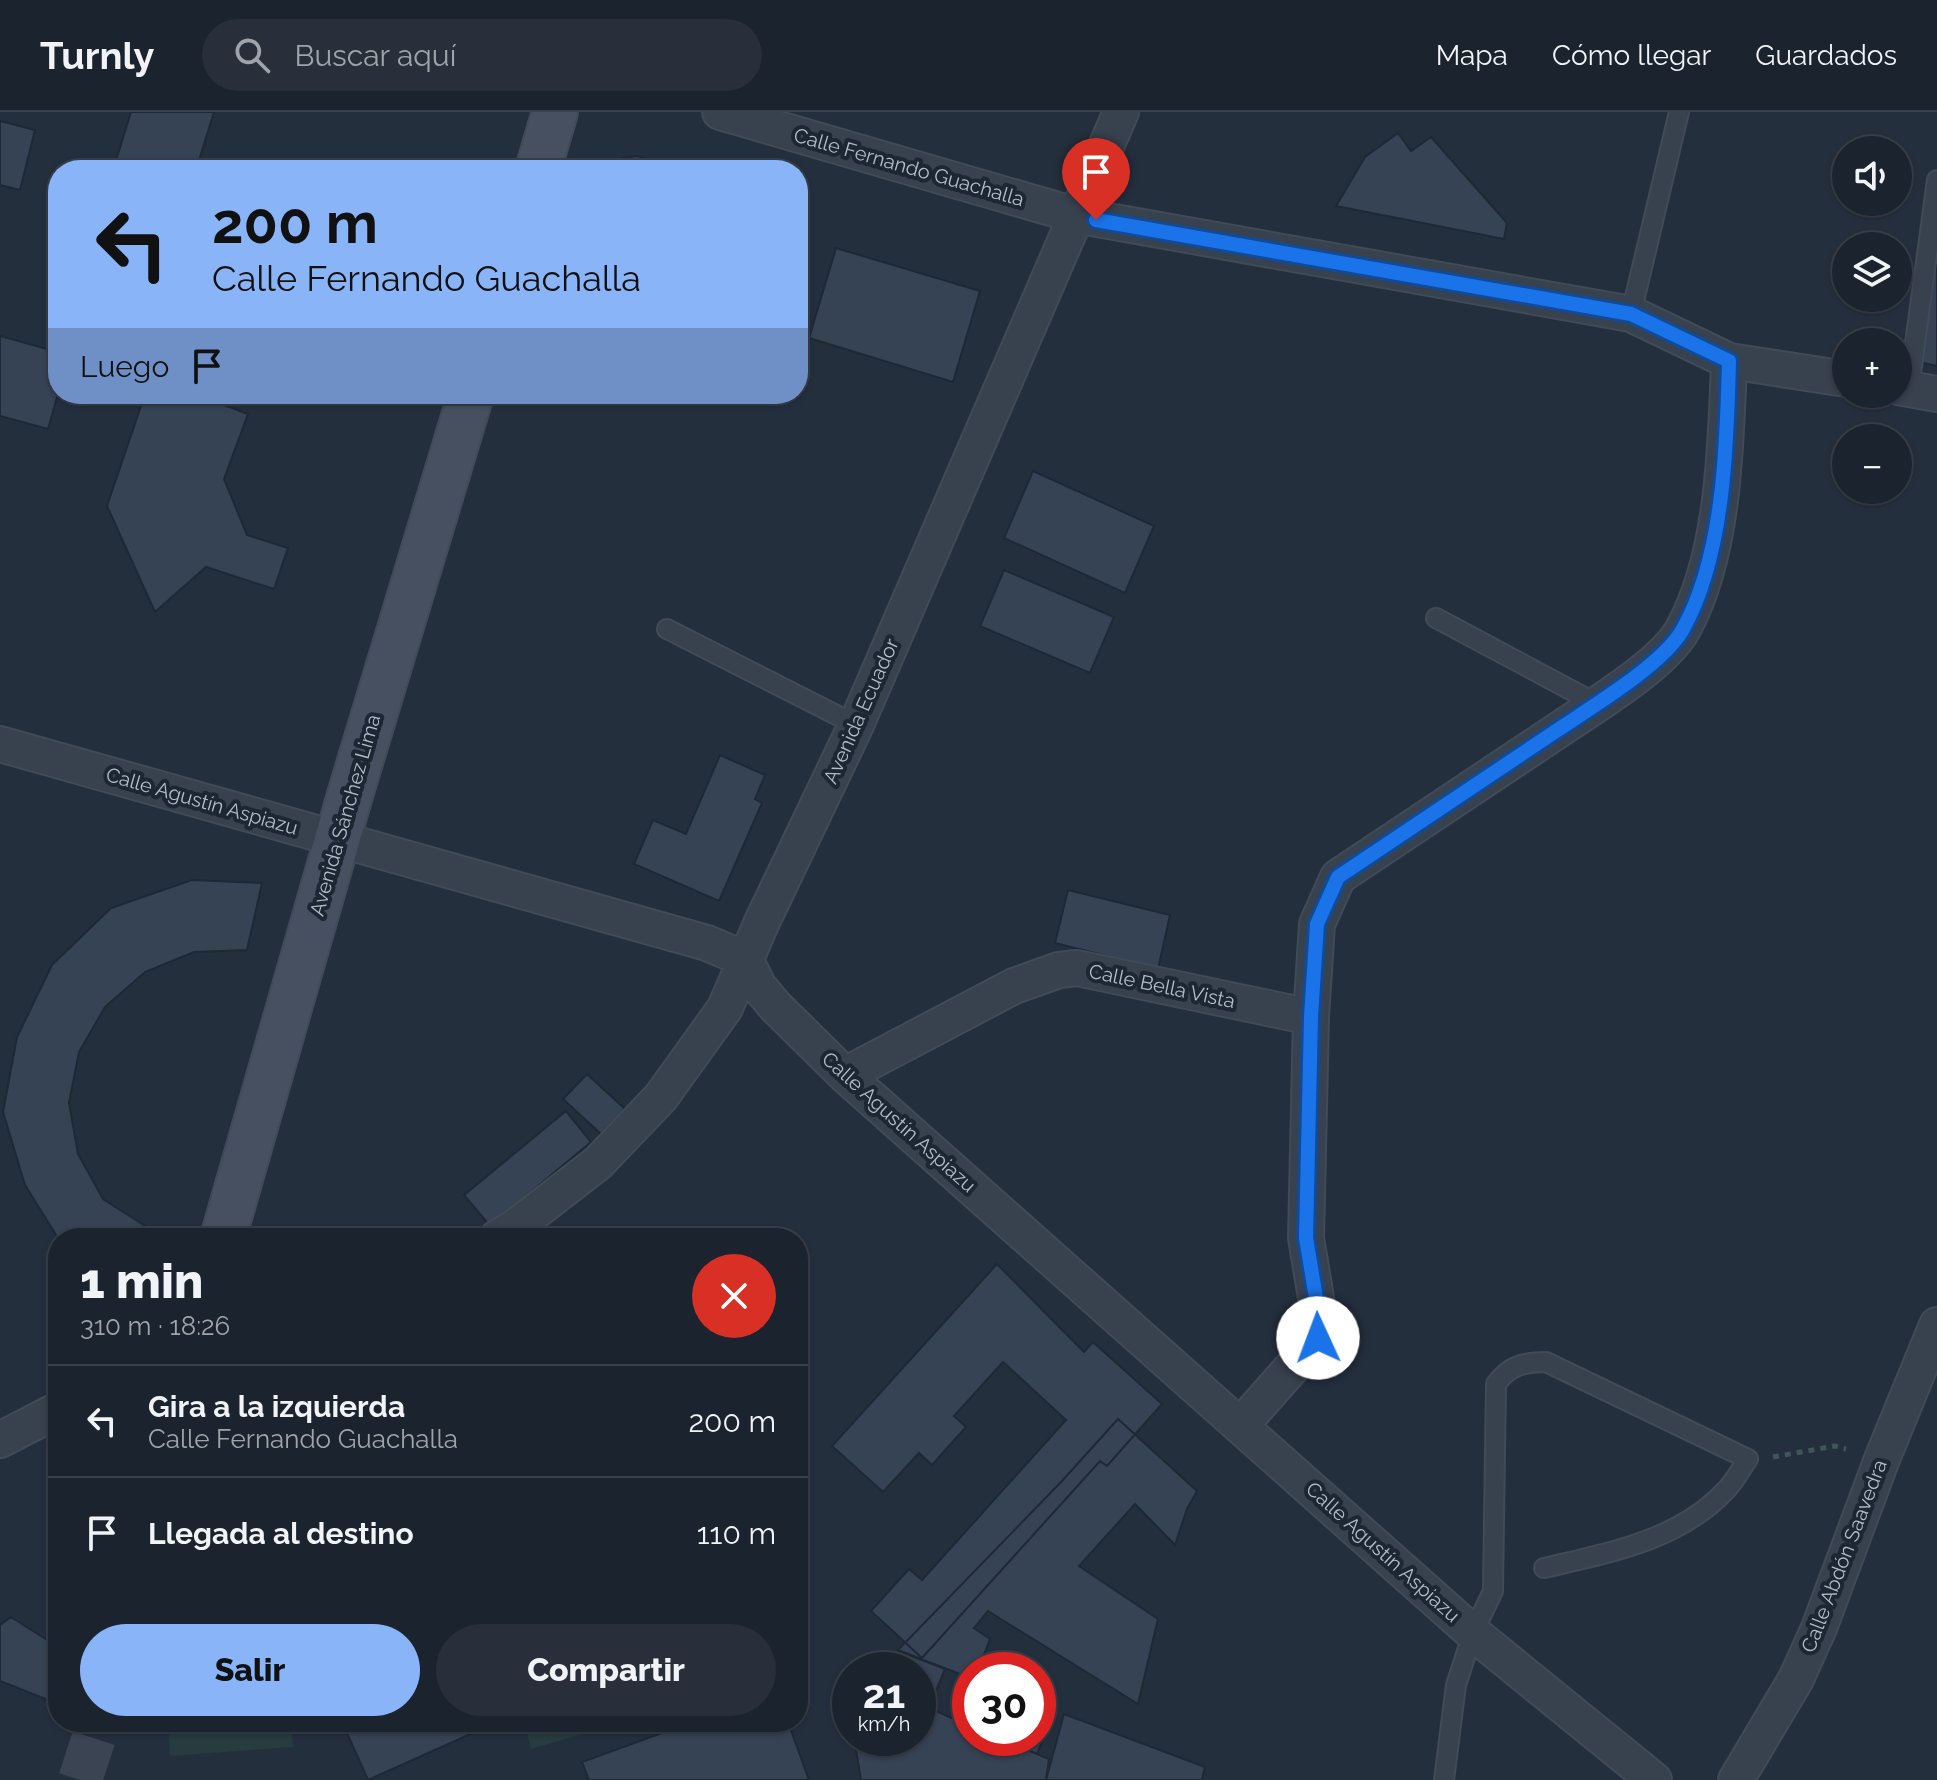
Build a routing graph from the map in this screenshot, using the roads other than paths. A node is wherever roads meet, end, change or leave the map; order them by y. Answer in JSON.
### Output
{"nodes":[{"id":1,"x":555,"y":112,"type":"edge"},
{"id":2,"x":720,"y":112,"type":"edge"},
{"id":3,"x":1121,"y":112,"type":"edge"},
{"id":4,"x":1679,"y":112,"type":"edge"},
{"id":5,"x":541,"y":160,"type":"edge"},
{"id":6,"x":1937,"y":180,"type":"edge"},
{"id":7,"x":1075,"y":215,"type":"junction"},
{"id":8,"x":1631,"y":314,"type":"junction"},
{"id":9,"x":1729,"y":361,"type":"junction"},
{"id":10,"x":1832,"y":377,"type":"edge"},
{"id":11,"x":1915,"y":390,"type":"edge"},
{"id":12,"x":468,"y":404,"type":"edge"},
{"id":13,"x":1436,"y":618,"type":"dead end"},
{"id":14,"x":667,"y":629,"type":"dead end"},
{"id":15,"x":1597,"y":704,"type":"junction"},
{"id":16,"x":856,"y":725,"type":"junction"},
{"id":17,"x":0,"y":744,"type":"edge"},
{"id":18,"x":339,"y":839,"type":"junction"},
{"id":19,"x":745,"y":959,"type":"junction"},
{"id":20,"x":1311,"y":1017,"type":"junction"},
{"id":21,"x":845,"y":1075,"type":"junction"},
{"id":22,"x":226,"y":1228,"type":"edge"},
{"id":23,"x":514,"y":1228,"type":"edge"},
{"id":24,"x":1937,"y":1325,"type":"edge"},
{"id":25,"x":48,"y":1415,"type":"edge"},
{"id":26,"x":1241,"y":1425,"type":"junction"},
{"id":27,"x":0,"y":1440,"type":"edge"},
{"id":28,"x":1544,"y":1568,"type":"dead end"},
{"id":29,"x":1473,"y":1633,"type":"junction"},
{"id":30,"x":1444,"y":1780,"type":"edge"},
{"id":31,"x":1654,"y":1780,"type":"edge"},
{"id":32,"x":1736,"y":1780,"type":"edge"}],
"edges":[{"from":1,"to":5,"type":"main road"},
{"from":2,"to":7,"type":"street","name":"Calle Fernando Guachalla"},
{"from":3,"to":7,"type":"street","name":"Avenida Ecuador"},
{"from":4,"to":8,"type":"lane"},
{"from":6,"to":11,"type":"lane"},
{"from":7,"to":8,"type":"street","name":"Calle Fernando Guachalla"},
{"from":7,"to":16,"type":"street","name":"Avenida Ecuador"},
{"from":8,"to":9,"type":"street","name":"Calle Fernando Guachalla"},
{"from":9,"to":10,"type":"street","name":"Calle Fernando Guachalla"},
{"from":9,"to":15,"type":"street"},
{"from":12,"to":18,"type":"main road","name":"Avenida Sánchez Lima"},
{"from":13,"to":15,"type":"lane"},
{"from":14,"to":16,"type":"lane"},
{"from":15,"to":20,"type":"street"},
{"from":16,"to":19,"type":"street","name":"Avenida Ecuador"},
{"from":17,"to":18,"type":"street","name":"Calle Agustín Aspiazu"},
{"from":18,"to":19,"type":"street","name":"Calle Agustín Aspiazu"},
{"from":18,"to":22,"type":"main road","name":"Avenida Sánchez Lima"},
{"from":19,"to":21,"type":"street","name":"Calle Agustín Aspiazu"},
{"from":19,"to":23,"type":"street","name":"Avenida Ecuador"},
{"from":20,"to":21,"type":"street","name":"Calle Bella Vista"},
{"from":20,"to":26,"type":"street"},
{"from":21,"to":26,"type":"street","name":"Calle Agustín Aspiazu"},
{"from":24,"to":32,"type":"street","name":"Calle Abdón Saavedra"},
{"from":25,"to":27,"type":"street"},
{"from":26,"to":29,"type":"street","name":"Calle Agustín Aspiazu"},
{"from":28,"to":29,"type":"lane"},
{"from":29,"to":30,"type":"lane"},
{"from":29,"to":31,"type":"street","name":"Calle Agustín Aspiazu"}]}
